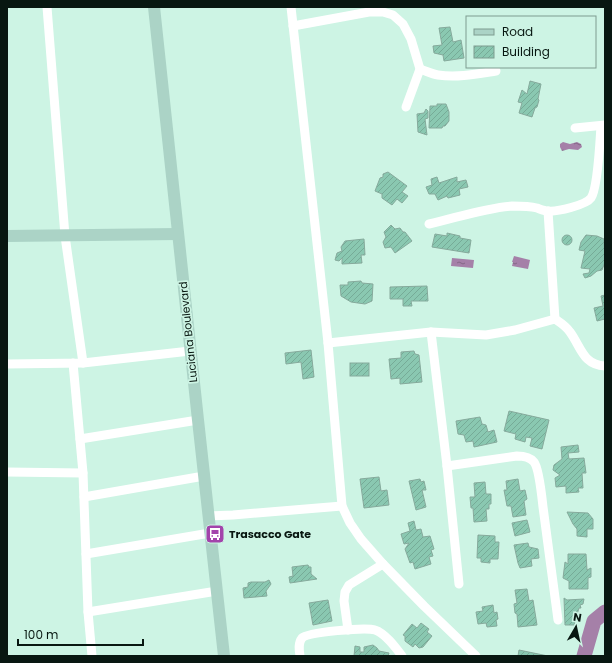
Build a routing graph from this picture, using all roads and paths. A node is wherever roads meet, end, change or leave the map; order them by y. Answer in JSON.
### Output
{"nodes":[{"id":1,"x":47,"y":7,"type":"edge"},
{"id":2,"x":154,"y":7,"type":"edge"},
{"id":3,"x":291,"y":7,"type":"edge"},
{"id":4,"x":293,"y":26,"type":"junction"},
{"id":5,"x":420,"y":69,"type":"junction"},
{"id":6,"x":496,"y":71,"type":"dead end"},
{"id":7,"x":406,"y":107,"type":"dead end"},
{"id":8,"x":603,"y":125,"type":"edge"},
{"id":9,"x":575,"y":128,"type":"dead end"},
{"id":10,"x":548,"y":212,"type":"junction"},
{"id":11,"x":429,"y":224,"type":"dead end"},
{"id":12,"x":178,"y":234,"type":"junction"},
{"id":13,"x":7,"y":236,"type":"edge"},
{"id":14,"x":66,"y":236,"type":"junction"},
{"id":15,"x":555,"y":319,"type":"junction"},
{"id":16,"x":430,"y":332,"type":"junction"},
{"id":17,"x":328,"y":343,"type":"junction"},
{"id":18,"x":190,"y":351,"type":"junction"},
{"id":19,"x":73,"y":363,"type":"junction"},
{"id":20,"x":83,"y":363,"type":"junction"},
{"id":21,"x":7,"y":364,"type":"edge"},
{"id":22,"x":605,"y":366,"type":"edge"},
{"id":23,"x":198,"y":420,"type":"junction"},
{"id":24,"x":80,"y":440,"type":"junction"},
{"id":25,"x":447,"y":466,"type":"junction"},
{"id":26,"x":7,"y":472,"type":"edge"},
{"id":27,"x":83,"y":473,"type":"junction"},
{"id":28,"x":204,"y":476,"type":"junction"},
{"id":29,"x":84,"y":498,"type":"junction"},
{"id":30,"x":342,"y":506,"type":"junction"},
{"id":31,"x":208,"y":516,"type":"junction"},
{"id":32,"x":210,"y":533,"type":"junction"},
{"id":33,"x":86,"y":554,"type":"junction"},
{"id":34,"x":383,"y":564,"type":"junction"},
{"id":35,"x":459,"y":584,"type":"dead end"},
{"id":36,"x":217,"y":591,"type":"junction"},
{"id":37,"x":88,"y":612,"type":"junction"},
{"id":38,"x":558,"y":620,"type":"dead end"},
{"id":39,"x":348,"y":630,"type":"junction"},
{"id":40,"x":92,"y":656,"type":"edge"},
{"id":41,"x":224,"y":656,"type":"edge"},
{"id":42,"x":300,"y":656,"type":"edge"},
{"id":43,"x":402,"y":656,"type":"edge"},
{"id":44,"x":476,"y":656,"type":"edge"}],
"edges":[{"from":1,"to":14,"type":"street"},
{"from":2,"to":12,"type":"street","name":"Luciana Boulevard"},
{"from":3,"to":4,"type":"street"},
{"from":4,"to":5,"type":"street"},
{"from":4,"to":17,"type":"street"},
{"from":5,"to":6,"type":"street"},
{"from":5,"to":7,"type":"street"},
{"from":8,"to":9,"type":"street"},
{"from":8,"to":10,"type":"street"},
{"from":10,"to":11,"type":"street"},
{"from":10,"to":15,"type":"street"},
{"from":12,"to":14,"type":"street"},
{"from":12,"to":18,"type":"street","name":"Luciana Boulevard"},
{"from":13,"to":14,"type":"street"},
{"from":14,"to":20,"type":"street"},
{"from":15,"to":16,"type":"street"},
{"from":15,"to":22,"type":"street"},
{"from":16,"to":17,"type":"street"},
{"from":16,"to":25,"type":"street"},
{"from":17,"to":30,"type":"street"},
{"from":18,"to":20,"type":"street"},
{"from":18,"to":23,"type":"street","name":"Luciana Boulevard"},
{"from":19,"to":20,"type":"street"},
{"from":19,"to":21,"type":"street"},
{"from":19,"to":24,"type":"street"},
{"from":23,"to":24,"type":"street"},
{"from":23,"to":28,"type":"street","name":"Luciana Boulevard"},
{"from":24,"to":27,"type":"street"},
{"from":25,"to":35,"type":"street"},
{"from":25,"to":38,"type":"street"},
{"from":26,"to":27,"type":"street"},
{"from":27,"to":29,"type":"street"},
{"from":28,"to":29,"type":"street"},
{"from":28,"to":31,"type":"street","name":"Luciana Boulevard"},
{"from":29,"to":33,"type":"street"},
{"from":30,"to":31,"type":"street"},
{"from":30,"to":34,"type":"street"},
{"from":31,"to":32,"type":"street","name":"Luciana Boulevard"},
{"from":32,"to":33,"type":"street"},
{"from":32,"to":36,"type":"street","name":"Luciana Boulevard"},
{"from":33,"to":37,"type":"street"},
{"from":34,"to":39,"type":"street"},
{"from":34,"to":44,"type":"street"},
{"from":36,"to":37,"type":"street"},
{"from":36,"to":41,"type":"street","name":"Luciana Boulevard"},
{"from":37,"to":40,"type":"street"},
{"from":39,"to":42,"type":"street"},
{"from":39,"to":43,"type":"street"}]}
